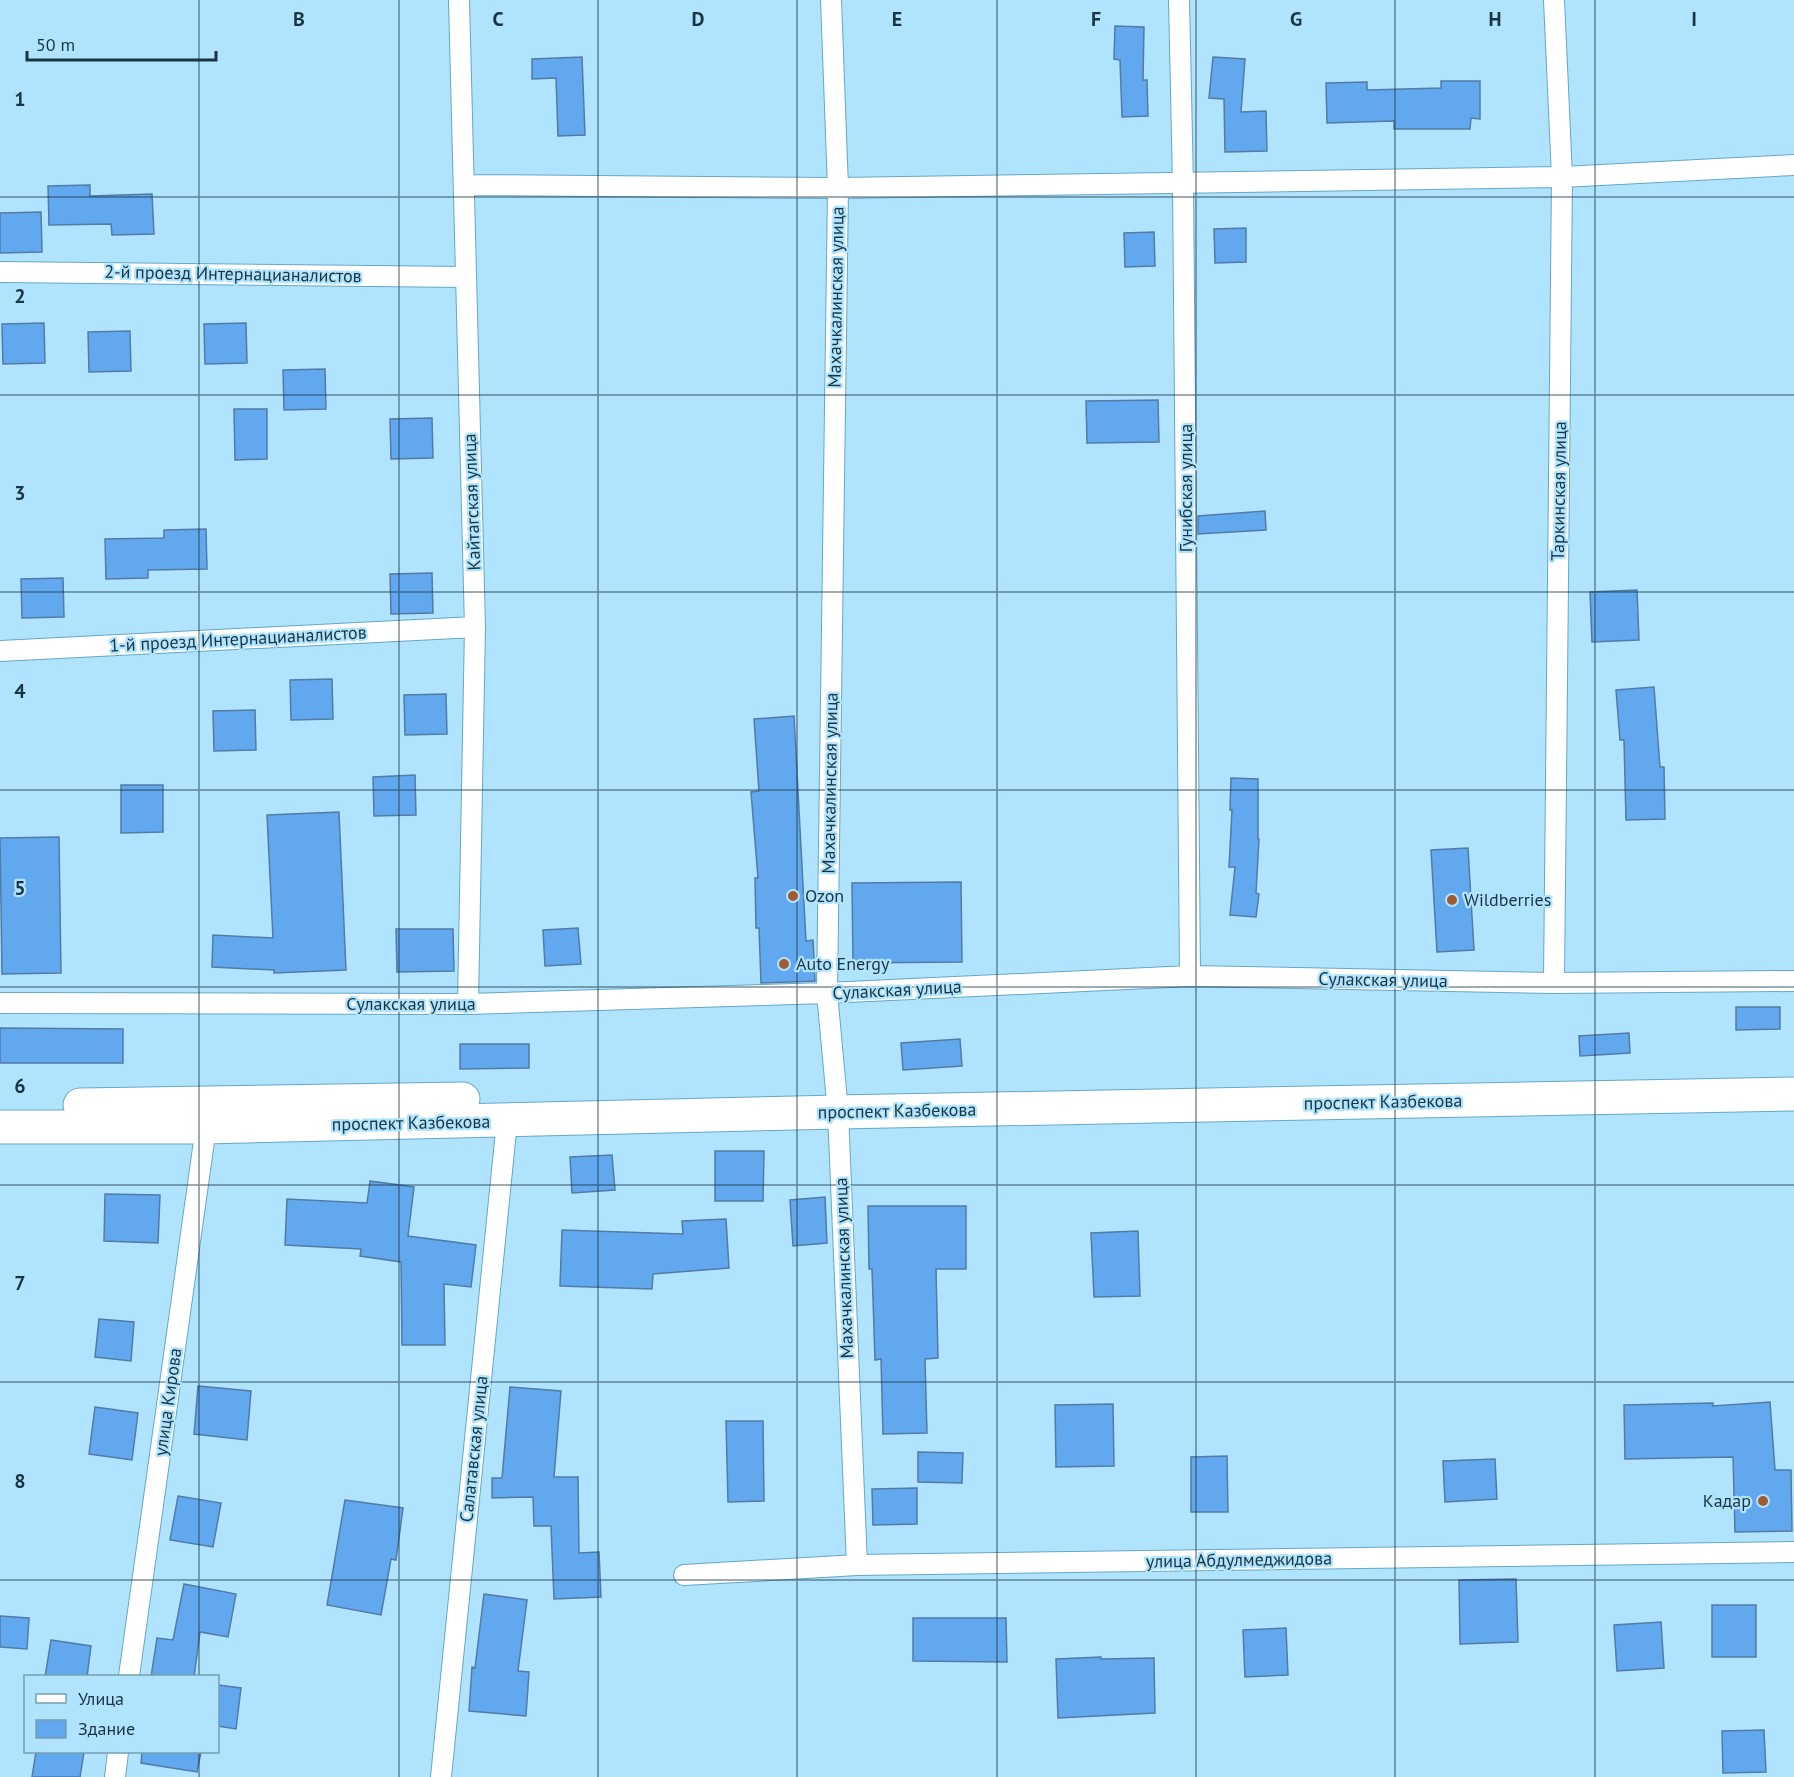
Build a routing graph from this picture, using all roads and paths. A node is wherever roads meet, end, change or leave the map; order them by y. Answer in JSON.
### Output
{"nodes":[{"id":1,"x":459,"y":0,"type":"edge"},
{"id":2,"x":831,"y":0,"type":"edge"},
{"id":3,"x":1179,"y":0,"type":"edge"},
{"id":4,"x":1554,"y":0,"type":"edge"},
{"id":5,"x":1794,"y":165,"type":"edge"},
{"id":6,"x":1562,"y":177,"type":"junction"},
{"id":7,"x":1183,"y":183,"type":"junction"},
{"id":8,"x":464,"y":185,"type":"junction"},
{"id":9,"x":838,"y":188,"type":"junction"},
{"id":10,"x":0,"y":272,"type":"edge"},
{"id":11,"x":466,"y":277,"type":"junction"},
{"id":12,"x":475,"y":627,"type":"junction"},
{"id":13,"x":0,"y":651,"type":"edge"},
{"id":14,"x":1190,"y":976,"type":"junction"},
{"id":15,"x":1794,"y":981,"type":"edge"},
{"id":16,"x":1554,"y":983,"type":"junction"},
{"id":17,"x":827,"y":993,"type":"junction"},
{"id":18,"x":0,"y":1003,"type":"edge"},
{"id":19,"x":468,"y":1004,"type":"junction"},
{"id":20,"x":1794,"y":1075,"type":"edge"},
{"id":21,"x":1794,"y":1094,"type":"edge"},
{"id":22,"x":836,"y":1102,"type":"junction"},
{"id":23,"x":0,"y":1106,"type":"edge"},
{"id":24,"x":507,"y":1121,"type":"junction"},
{"id":25,"x":0,"y":1127,"type":"edge"},
{"id":26,"x":206,"y":1127,"type":"junction"},
{"id":27,"x":1794,"y":1552,"type":"edge"},
{"id":28,"x":857,"y":1565,"type":"junction"},
{"id":29,"x":684,"y":1575,"type":"dead end"},
{"id":30,"x":129,"y":1675,"type":"edge"},
{"id":31,"x":118,"y":1753,"type":"edge"},
{"id":32,"x":115,"y":1777,"type":"edge"},
{"id":33,"x":441,"y":1777,"type":"edge"}],
"edges":[{"from":1,"to":8,"type":"street","name":"Кайтагская улица"},
{"from":2,"to":9,"type":"street","name":"Махачкалинская улица"},
{"from":3,"to":7,"type":"street","name":"Гунибская улица"},
{"from":4,"to":6,"type":"street","name":"Таркинская улица"},
{"from":5,"to":6,"type":"street"},
{"from":6,"to":7,"type":"street"},
{"from":6,"to":16,"type":"street","name":"Таркинская улица"},
{"from":7,"to":9,"type":"street"},
{"from":7,"to":14,"type":"street","name":"Гунибская улица"},
{"from":8,"to":9,"type":"street"},
{"from":8,"to":11,"type":"street","name":"Кайтагская улица"},
{"from":9,"to":17,"type":"street","name":"Махачкалинская улица"},
{"from":10,"to":11,"type":"street","name":"2-й проезд Интернацианалистов"},
{"from":11,"to":12,"type":"street","name":"Кайтагская улица"},
{"from":12,"to":13,"type":"street","name":"1-й проезд Интернацианалистов"},
{"from":12,"to":19,"type":"street","name":"Кайтагская улица"},
{"from":14,"to":16,"type":"street","name":"Сулакская улица"},
{"from":14,"to":17,"type":"street","name":"Сулакская улица"},
{"from":15,"to":16,"type":"street","name":"Сулакская улица"},
{"from":17,"to":19,"type":"street","name":"Сулакская улица"},
{"from":17,"to":22,"type":"street","name":"Махачкалинская улица"},
{"from":18,"to":19,"type":"street","name":"Сулакская улица"},
{"from":20,"to":22,"type":"highway","name":"проспект Казбекова"},
{"from":21,"to":22,"type":"highway","name":"проспект Казбекова"},
{"from":22,"to":23,"type":"highway","name":"проспект Казбекова"},
{"from":22,"to":24,"type":"highway","name":"проспект Казбекова"},
{"from":22,"to":28,"type":"street","name":"Махачкалинская улица"},
{"from":24,"to":26,"type":"highway","name":"проспект Казбекова"},
{"from":24,"to":33,"type":"street","name":"Салатавская улица"},
{"from":25,"to":26,"type":"highway","name":"проспект Казбекова"},
{"from":26,"to":30,"type":"street","name":"улица Кирова"},
{"from":27,"to":28,"type":"street","name":"улица Абдулмеджидова"},
{"from":28,"to":29,"type":"street","name":"улица Абдулмеджидова"},
{"from":31,"to":32,"type":"street"}]}
